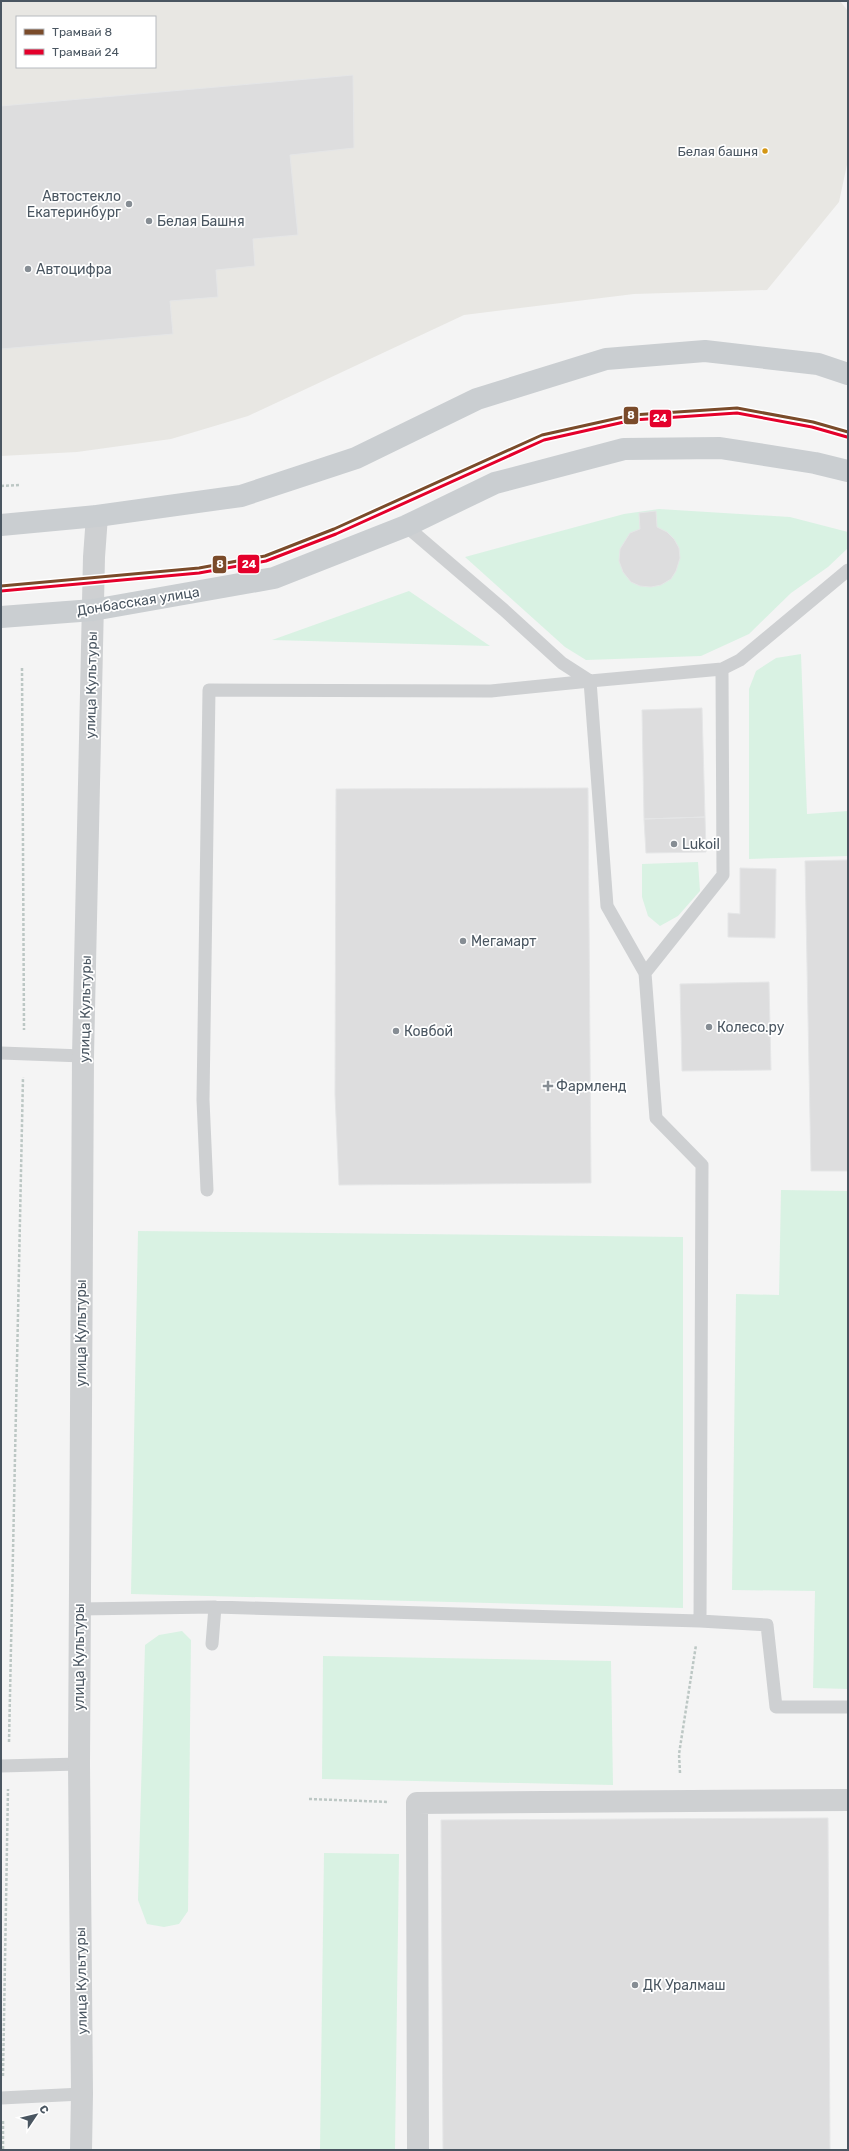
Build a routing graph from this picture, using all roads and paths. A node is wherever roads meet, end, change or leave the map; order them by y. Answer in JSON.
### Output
{"nodes":[{"id":1,"x":848,"y":374,"type":"edge"},
{"id":2,"x":848,"y":471,"type":"edge"},
{"id":3,"x":21,"y":485,"type":"dead end"},
{"id":4,"x":1,"y":486,"type":"edge"},
{"id":5,"x":97,"y":516,"type":"junction"},
{"id":6,"x":1,"y":525,"type":"edge"},
{"id":7,"x":406,"y":526,"type":"junction"},
{"id":8,"x":848,"y":570,"type":"edge"},
{"id":9,"x":93,"y":610,"type":"junction"},
{"id":10,"x":1,"y":617,"type":"edge"},
{"id":11,"x":22,"y":668,"type":"dead end"},
{"id":12,"x":722,"y":669,"type":"junction"},
{"id":13,"x":590,"y":681,"type":"junction"},
{"id":14,"x":645,"y":973,"type":"junction"},
{"id":15,"x":24,"y":1052,"type":"junction"},
{"id":16,"x":1,"y":1053,"type":"edge"},
{"id":17,"x":83,"y":1056,"type":"junction"},
{"id":18,"x":206,"y":1190,"type":"dead end"},
{"id":19,"x":215,"y":1607,"type":"junction"},
{"id":20,"x":79,"y":1609,"type":"junction"},
{"id":21,"x":700,"y":1621,"type":"junction"},
{"id":22,"x":212,"y":1644,"type":"dead end"},
{"id":23,"x":848,"y":1707,"type":"edge"},
{"id":24,"x":79,"y":1764,"type":"junction"},
{"id":25,"x":5,"y":1766,"type":"edge"},
{"id":26,"x":309,"y":1799,"type":"dead end"},
{"id":27,"x":848,"y":1800,"type":"edge"},
{"id":28,"x":683,"y":1801,"type":"junction"},
{"id":29,"x":417,"y":1802,"type":"junction"},
{"id":30,"x":82,"y":2094,"type":"junction"},
{"id":31,"x":2,"y":2098,"type":"edge"},
{"id":32,"x":3,"y":2150,"type":"edge"},
{"id":33,"x":81,"y":2150,"type":"edge"},
{"id":34,"x":418,"y":2150,"type":"edge"}],
"edges":[{"from":1,"to":5,"type":"main road"},
{"from":2,"to":7,"type":"main road","name":"Донбасская улица"},
{"from":3,"to":4,"type":"path"},
{"from":5,"to":6,"type":"main road"},
{"from":5,"to":9,"type":"street","name":"улица Культуры"},
{"from":7,"to":9,"type":"main road","name":"Донбасская улица"},
{"from":7,"to":13,"type":"lane"},
{"from":8,"to":12,"type":"lane"},
{"from":9,"to":10,"type":"main road","name":"Донбасская улица"},
{"from":9,"to":17,"type":"street","name":"улица Культуры"},
{"from":11,"to":15,"type":"path"},
{"from":12,"to":13,"type":"lane"},
{"from":12,"to":14,"type":"lane"},
{"from":13,"to":14,"type":"lane"},
{"from":13,"to":18,"type":"lane"},
{"from":14,"to":21,"type":"lane"},
{"from":15,"to":16,"type":"lane"},
{"from":15,"to":17,"type":"lane"},
{"from":15,"to":25,"type":"path"},
{"from":17,"to":20,"type":"street","name":"улица Культуры"},
{"from":19,"to":20,"type":"lane"},
{"from":19,"to":21,"type":"lane"},
{"from":19,"to":22,"type":"lane"},
{"from":20,"to":24,"type":"street","name":"улица Культуры"},
{"from":21,"to":23,"type":"lane"},
{"from":21,"to":28,"type":"path"},
{"from":24,"to":25,"type":"lane"},
{"from":24,"to":30,"type":"street","name":"улица Культуры"},
{"from":25,"to":31,"type":"path"},
{"from":26,"to":29,"type":"path"},
{"from":27,"to":28,"type":"street"},
{"from":28,"to":29,"type":"street"},
{"from":29,"to":34,"type":"street"},
{"from":30,"to":31,"type":"lane"},
{"from":30,"to":33,"type":"street","name":"улица Культуры"},
{"from":31,"to":32,"type":"path"}]}
